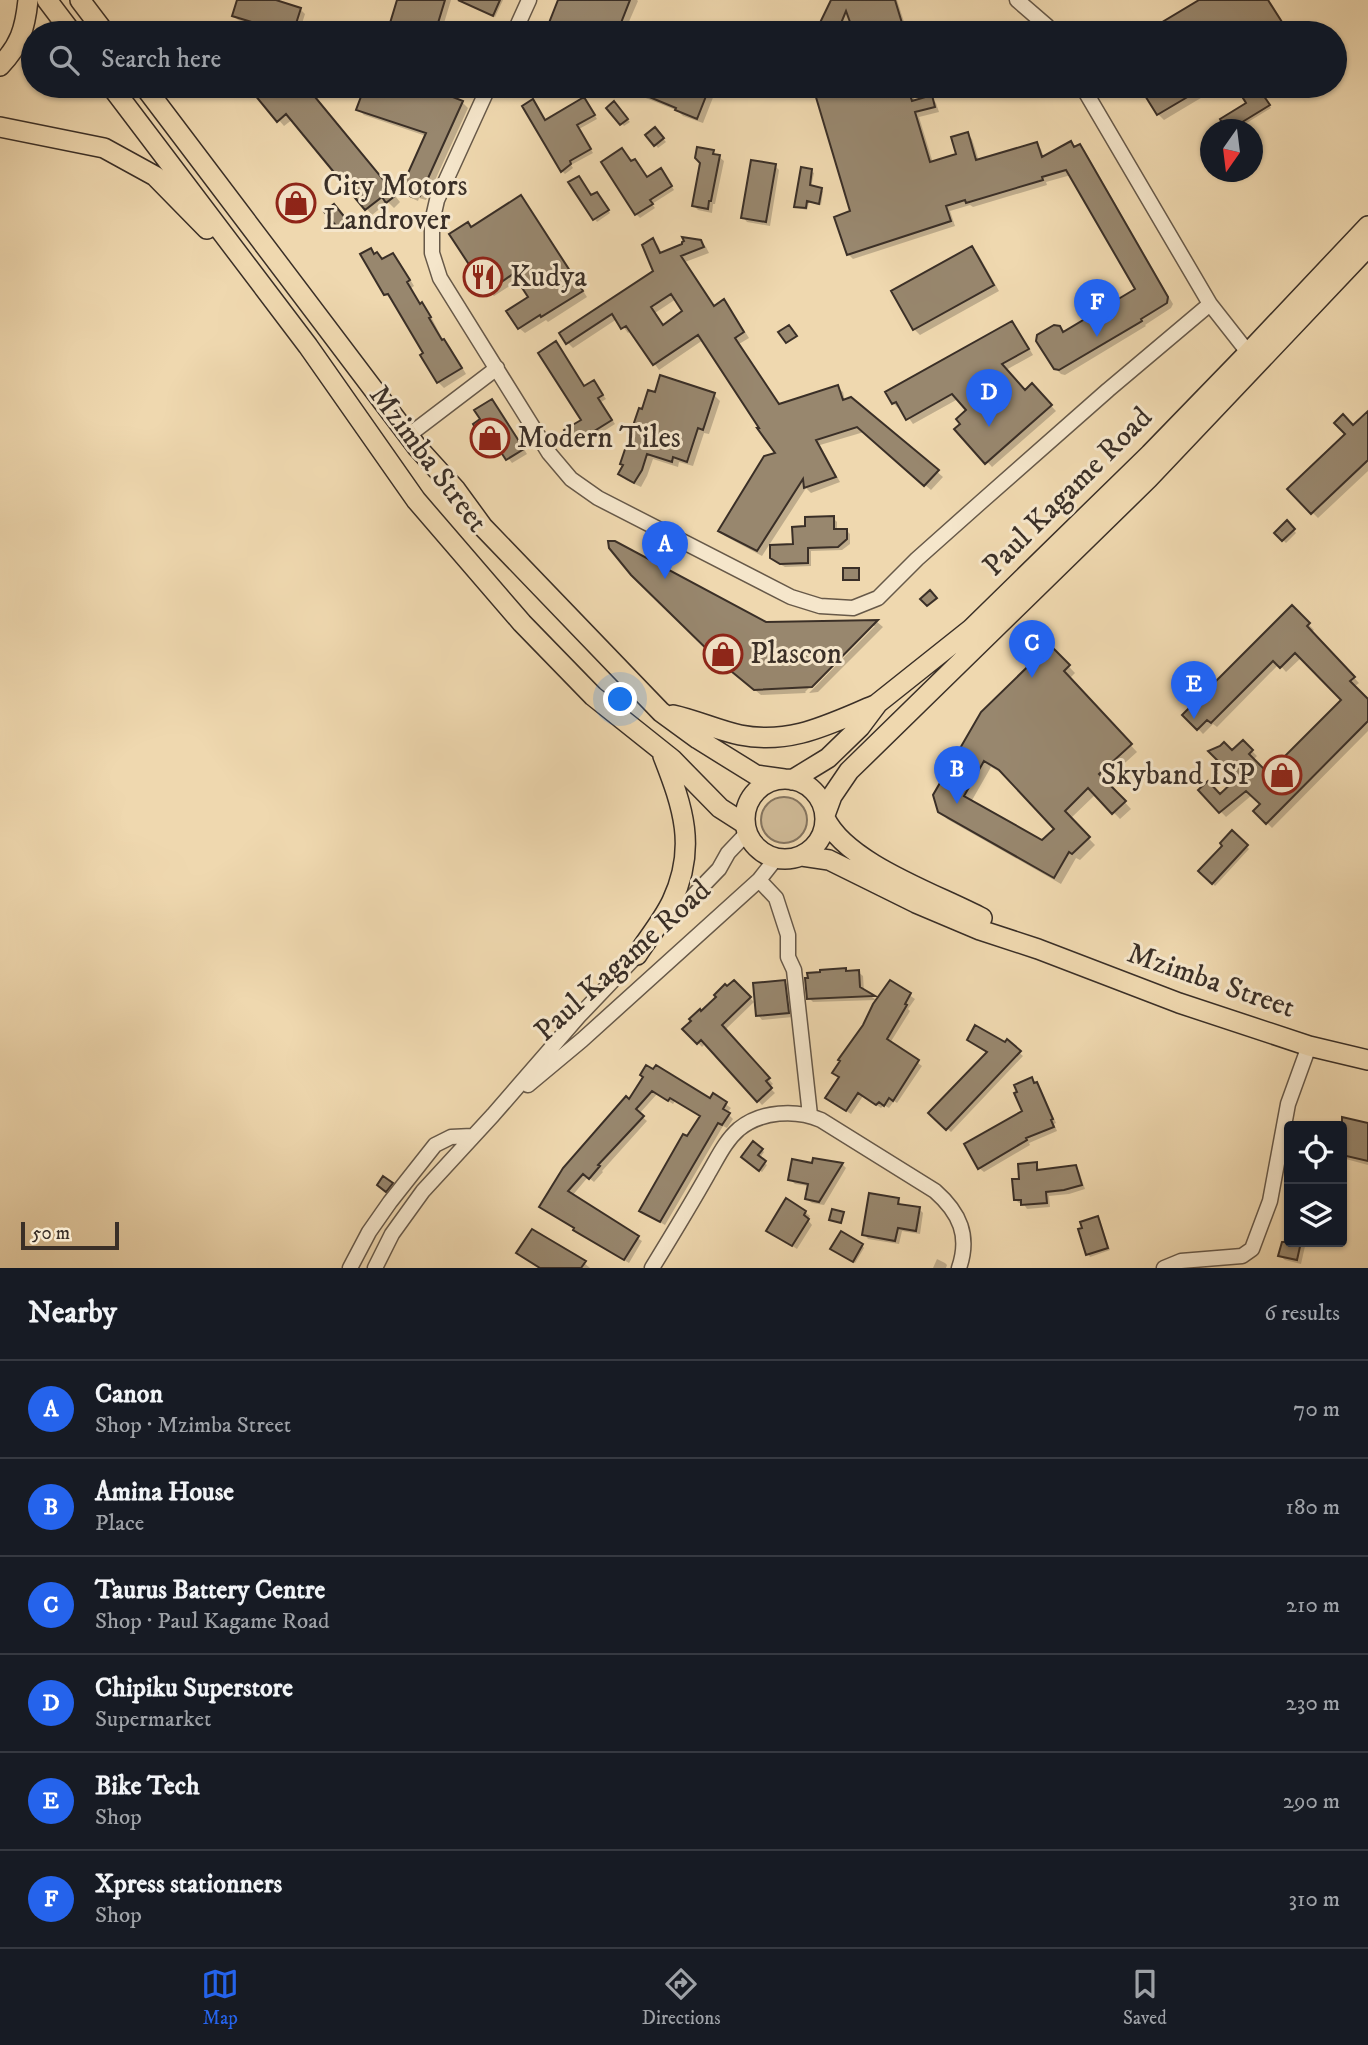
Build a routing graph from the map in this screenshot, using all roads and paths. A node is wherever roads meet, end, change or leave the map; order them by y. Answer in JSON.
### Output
{"nodes":[{"id":1,"x":28,"y":0,"type":"edge"},
{"id":2,"x":47,"y":0,"type":"edge"},
{"id":3,"x":80,"y":0,"type":"edge"},
{"id":4,"x":94,"y":0,"type":"edge"},
{"id":5,"x":529,"y":0,"type":"edge"},
{"id":6,"x":1017,"y":0,"type":"edge"},
{"id":7,"x":26,"y":21,"type":"edge"},
{"id":8,"x":63,"y":21,"type":"edge"},
{"id":9,"x":95,"y":21,"type":"edge"},
{"id":10,"x":100,"y":21,"type":"edge"},
{"id":11,"x":519,"y":21,"type":"edge"},
{"id":12,"x":1041,"y":21,"type":"edge"},
{"id":13,"x":21,"y":36,"type":"edge"},
{"id":14,"x":0,"y":66,"type":"edge"},
{"id":15,"x":120,"y":98,"type":"edge"},
{"id":16,"x":153,"y":98,"type":"edge"},
{"id":17,"x":484,"y":98,"type":"edge"},
{"id":18,"x":1089,"y":98,"type":"edge"},
{"id":19,"x":0,"y":127,"type":"edge"},
{"id":20,"x":1368,"y":226,"type":"edge"},
{"id":21,"x":1359,"y":255,"type":"edge"},
{"id":22,"x":268,"y":292,"type":"junction"},
{"id":23,"x":1210,"y":304,"type":"junction"},
{"id":24,"x":1253,"y":358,"type":"junction"},
{"id":25,"x":497,"y":368,"type":"junction"},
{"id":26,"x":409,"y":435,"type":"junction"},
{"id":27,"x":878,"y":703,"type":"junction"},
{"id":28,"x":661,"y":712,"type":"junction"},
{"id":29,"x":662,"y":751,"type":"junction"},
{"id":30,"x":788,"y":780,"type":"junction"},
{"id":31,"x":825,"y":817,"type":"junction"},
{"id":32,"x":746,"y":828,"type":"junction"},
{"id":33,"x":798,"y":857,"type":"junction"},
{"id":34,"x":759,"y":880,"type":"junction"},
{"id":35,"x":1038,"y":949,"type":"junction"},
{"id":36,"x":636,"y":956,"type":"junction"},
{"id":37,"x":1309,"y":1046,"type":"junction"},
{"id":38,"x":1368,"y":1060,"type":"edge"},
{"id":39,"x":493,"y":1115,"type":"junction"},
{"id":40,"x":810,"y":1115,"type":"junction"},
{"id":41,"x":472,"y":1136,"type":"junction"},
{"id":42,"x":350,"y":1268,"type":"edge"},
{"id":43,"x":374,"y":1268,"type":"edge"},
{"id":44,"x":652,"y":1268,"type":"edge"},
{"id":45,"x":959,"y":1268,"type":"edge"},
{"id":46,"x":1164,"y":1268,"type":"edge"}],
"edges":[{"from":1,"to":7,"type":"main road"},
{"from":2,"to":8,"type":"main road"},
{"from":3,"to":9,"type":"main road"},
{"from":4,"to":10,"type":"main road"},
{"from":5,"to":11,"type":"street"},
{"from":6,"to":12,"type":"street"},
{"from":13,"to":14,"type":"main road"},
{"from":15,"to":22,"type":"main road","name":"Mzimba Street"},
{"from":16,"to":26,"type":"main road","name":"Mzimba Street"},
{"from":17,"to":25,"type":"street"},
{"from":18,"to":23,"type":"street"},
{"from":19,"to":22,"type":"main road"},
{"from":20,"to":21,"type":"main road","name":"Paul Kagame Road"},
{"from":21,"to":24,"type":"main road","name":"Paul Kagame Road"},
{"from":22,"to":29,"type":"main road","name":"Mzimba Street"},
{"from":23,"to":24,"type":"street"},
{"from":23,"to":25,"type":"street"},
{"from":24,"to":27,"type":"main road","name":"Paul Kagame Road"},
{"from":24,"to":31,"type":"main road"},
{"from":25,"to":26,"type":"street"},
{"from":26,"to":28,"type":"main road","name":"Mzimba Street"},
{"from":27,"to":28,"type":"main road"},
{"from":27,"to":30,"type":"main road","name":"Paul Kagame Road"},
{"from":28,"to":30,"type":"main road","name":"Mzimba Street"},
{"from":29,"to":32,"type":"main road","name":"Mzimba Street"},
{"from":29,"to":36,"type":"main road"},
{"from":30,"to":31,"type":"main road"},
{"from":30,"to":32,"type":"main road"},
{"from":31,"to":33,"type":"main road"},
{"from":31,"to":35,"type":"main road"},
{"from":32,"to":33,"type":"main road"},
{"from":32,"to":36,"type":"street","name":"Paul Kagame Road"},
{"from":33,"to":34,"type":"street","name":"Paul Kagame Road"},
{"from":33,"to":35,"type":"main road"},
{"from":34,"to":39,"type":"street","name":"Paul Kagame Road"},
{"from":34,"to":40,"type":"street"},
{"from":35,"to":37,"type":"main road","name":"Mzimba Street"},
{"from":36,"to":39,"type":"street","name":"Paul Kagame Road"},
{"from":37,"to":38,"type":"main road","name":"Mzimba Street"},
{"from":37,"to":46,"type":"street"},
{"from":39,"to":41,"type":"street","name":"Paul Kagame Road"},
{"from":40,"to":44,"type":"street"},
{"from":40,"to":45,"type":"street"},
{"from":41,"to":42,"type":"street"},
{"from":41,"to":43,"type":"street","name":"Paul Kagame Road"}]}
